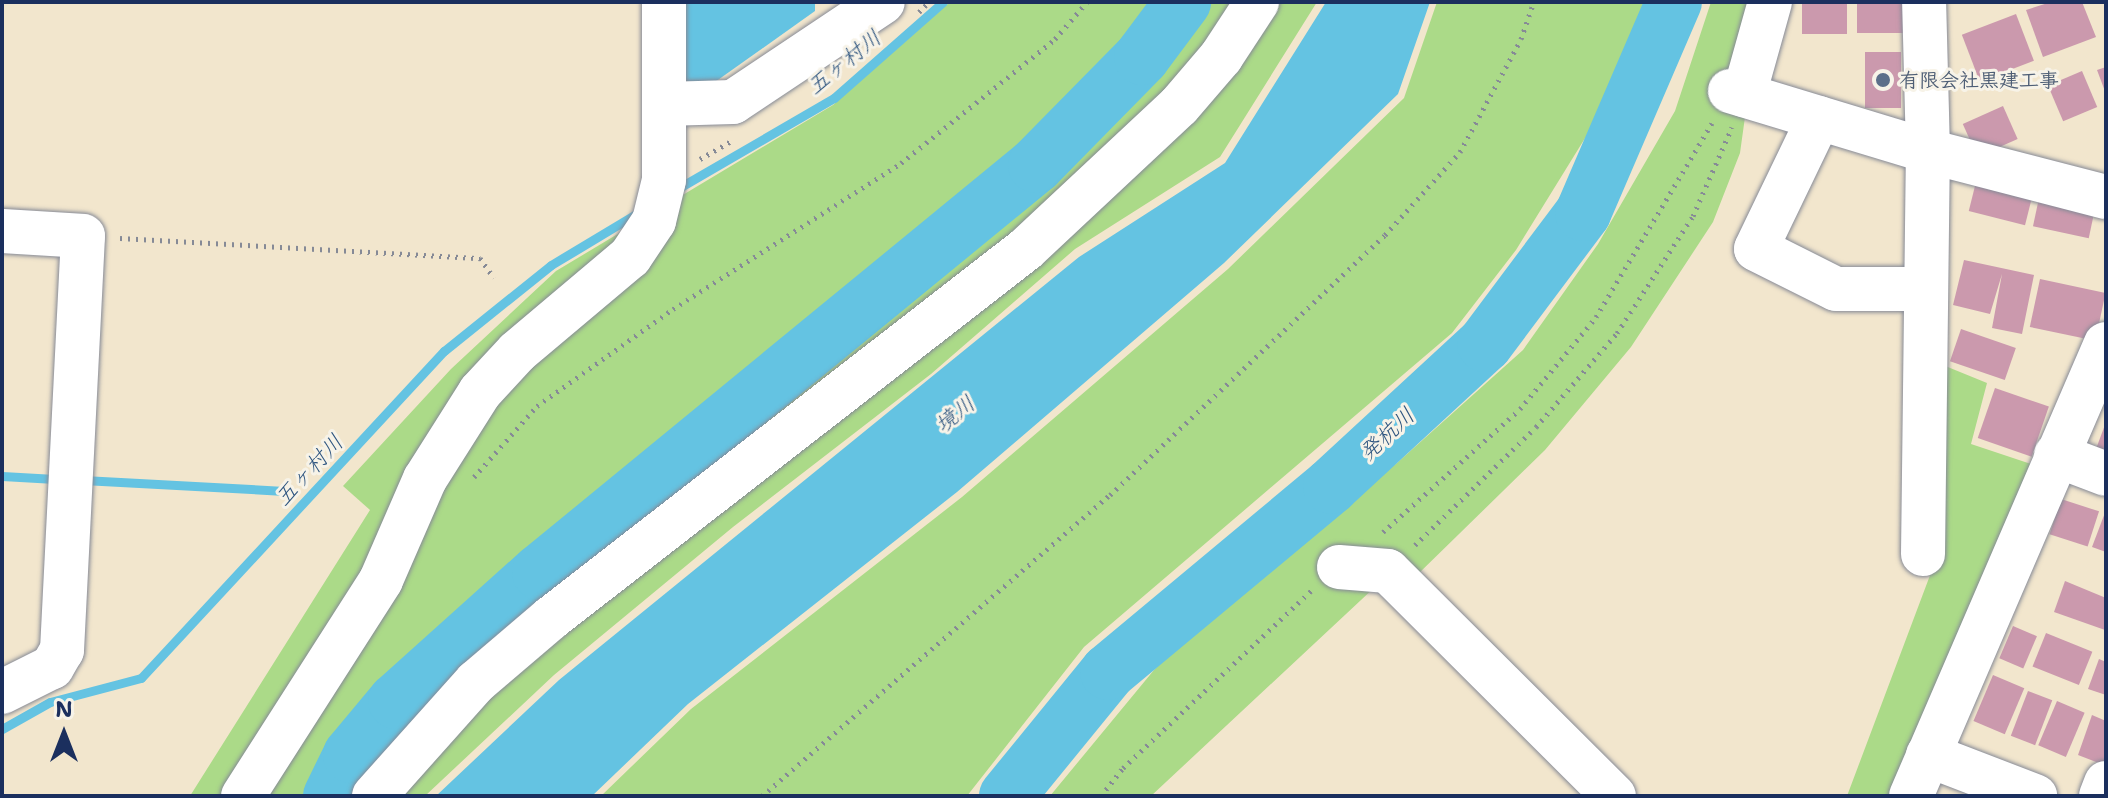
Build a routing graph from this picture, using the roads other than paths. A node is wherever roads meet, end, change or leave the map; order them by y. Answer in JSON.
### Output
{"nodes":[{"id":1,"x":664,"y":2,"type":"edge"},
{"id":2,"x":883,"y":2,"type":"edge"},
{"id":3,"x":1257,"y":2,"type":"edge"},
{"id":4,"x":1770,"y":2,"type":"edge"},
{"id":5,"x":1924,"y":2,"type":"edge"},
{"id":6,"x":664,"y":104,"type":"junction"},
{"id":7,"x":1819,"y":118,"type":"junction"},
{"id":8,"x":1928,"y":151,"type":"junction"},
{"id":9,"x":2106,"y":197,"type":"edge"},
{"id":10,"x":2,"y":231,"type":"edge"},
{"id":11,"x":1926,"y":289,"type":"junction"},
{"id":12,"x":2106,"y":344,"type":"edge"},
{"id":13,"x":2056,"y":455,"type":"junction"},
{"id":14,"x":2106,"y":474,"type":"edge"},
{"id":15,"x":1923,"y":554,"type":"dead end"},
{"id":16,"x":1339,"y":567,"type":"road end"},
{"id":17,"x":2,"y":692,"type":"edge"},
{"id":18,"x":1928,"y":755,"type":"junction"},
{"id":19,"x":2106,"y":783,"type":"edge"},
{"id":20,"x":243,"y":796,"type":"edge"},
{"id":21,"x":374,"y":796,"type":"edge"},
{"id":22,"x":1614,"y":796,"type":"edge"},
{"id":23,"x":1911,"y":796,"type":"edge"},
{"id":24,"x":2035,"y":796,"type":"edge"},
{"id":25,"x":2101,"y":796,"type":"edge"}],
"edges":[{"from":1,"to":6,"type":"street"},
{"from":2,"to":6,"type":"street"},
{"from":3,"to":21,"type":"street"},
{"from":4,"to":7,"type":"street"},
{"from":5,"to":8,"type":"street"},
{"from":6,"to":20,"type":"street"},
{"from":7,"to":8,"type":"street"},
{"from":7,"to":11,"type":"street"},
{"from":8,"to":9,"type":"street"},
{"from":8,"to":11,"type":"street"},
{"from":10,"to":17,"type":"street"},
{"from":11,"to":15,"type":"street"},
{"from":12,"to":13,"type":"street"},
{"from":13,"to":14,"type":"street"},
{"from":13,"to":18,"type":"street"},
{"from":16,"to":22,"type":"street"},
{"from":18,"to":23,"type":"street"},
{"from":18,"to":24,"type":"street"},
{"from":19,"to":25,"type":"street"}]}
